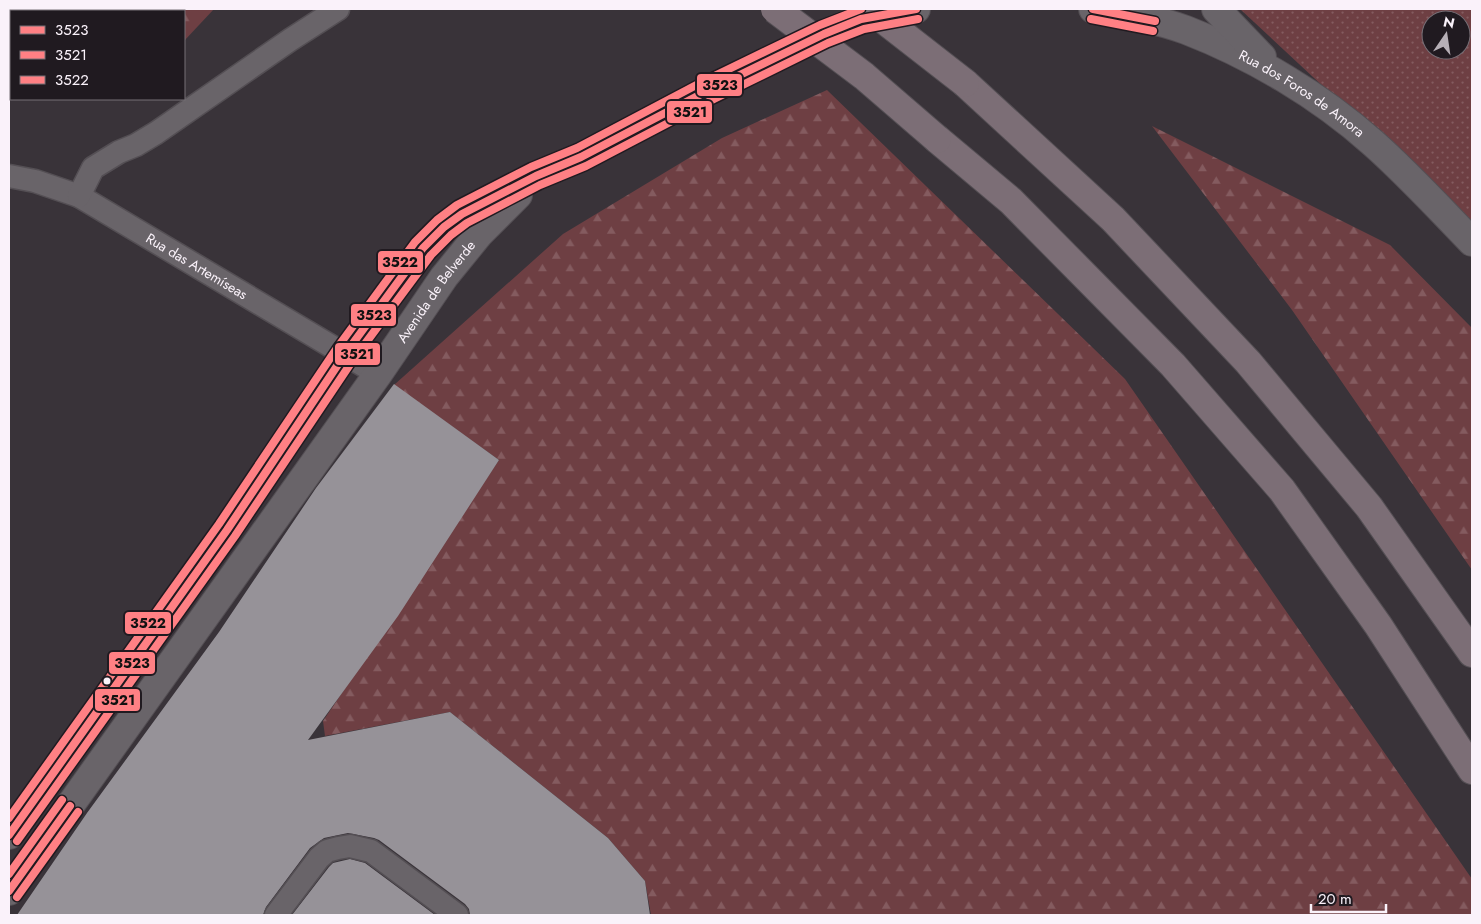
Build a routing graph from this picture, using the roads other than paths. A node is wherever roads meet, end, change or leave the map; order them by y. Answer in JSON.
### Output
{"nodes":[{"id":1,"x":338,"y":9,"type":"edge"},
{"id":2,"x":775,"y":9,"type":"edge"},
{"id":3,"x":916,"y":9,"type":"edge"},
{"id":4,"x":1094,"y":9,"type":"edge"},
{"id":5,"x":1216,"y":9,"type":"edge"},
{"id":6,"x":868,"y":12,"type":"edge"},
{"id":7,"x":1157,"y":13,"type":"edge"},
{"id":8,"x":1281,"y":76,"type":"junction"},
{"id":9,"x":9,"y":176,"type":"edge"},
{"id":10,"x":536,"y":176,"type":"junction"},
{"id":11,"x":79,"y":196,"type":"junction"},
{"id":12,"x":1472,"y":242,"type":"edge"},
{"id":13,"x":345,"y":354,"type":"junction"},
{"id":14,"x":378,"y":374,"type":"junction"},
{"id":15,"x":1472,"y":653,"type":"edge"},
{"id":16,"x":1472,"y":770,"type":"edge"},
{"id":17,"x":9,"y":835,"type":"edge"},
{"id":18,"x":9,"y":891,"type":"edge"},
{"id":19,"x":276,"y":915,"type":"edge"},
{"id":20,"x":457,"y":915,"type":"edge"}],
"edges":[{"from":1,"to":11,"type":"street"},
{"from":2,"to":16,"type":"highway","bridge":true},
{"from":3,"to":6,"type":"main road"},
{"from":4,"to":7,"type":"main road","name":"Rua dos Foros de Amora"},
{"from":5,"to":8,"type":"main road"},
{"from":6,"to":10,"type":"main road"},
{"from":6,"to":15,"type":"highway","bridge":true},
{"from":7,"to":8,"type":"main road","name":"Rua dos Foros de Amora"},
{"from":8,"to":12,"type":"main road","name":"Rua dos Foros de Amora"},
{"from":9,"to":11,"type":"street","name":"Rua das Artemíseas"},
{"from":10,"to":13,"type":"main road"},
{"from":10,"to":14,"type":"main road","name":"Avenida de Belverde"},
{"from":11,"to":13,"type":"street","name":"Rua das Artemíseas"},
{"from":13,"to":14,"type":"street","name":"Rua das Artemíseas"},
{"from":13,"to":17,"type":"main road"},
{"from":14,"to":18,"type":"main road","name":"Avenida de Belverde"},
{"from":19,"to":20,"type":"street"}]}
